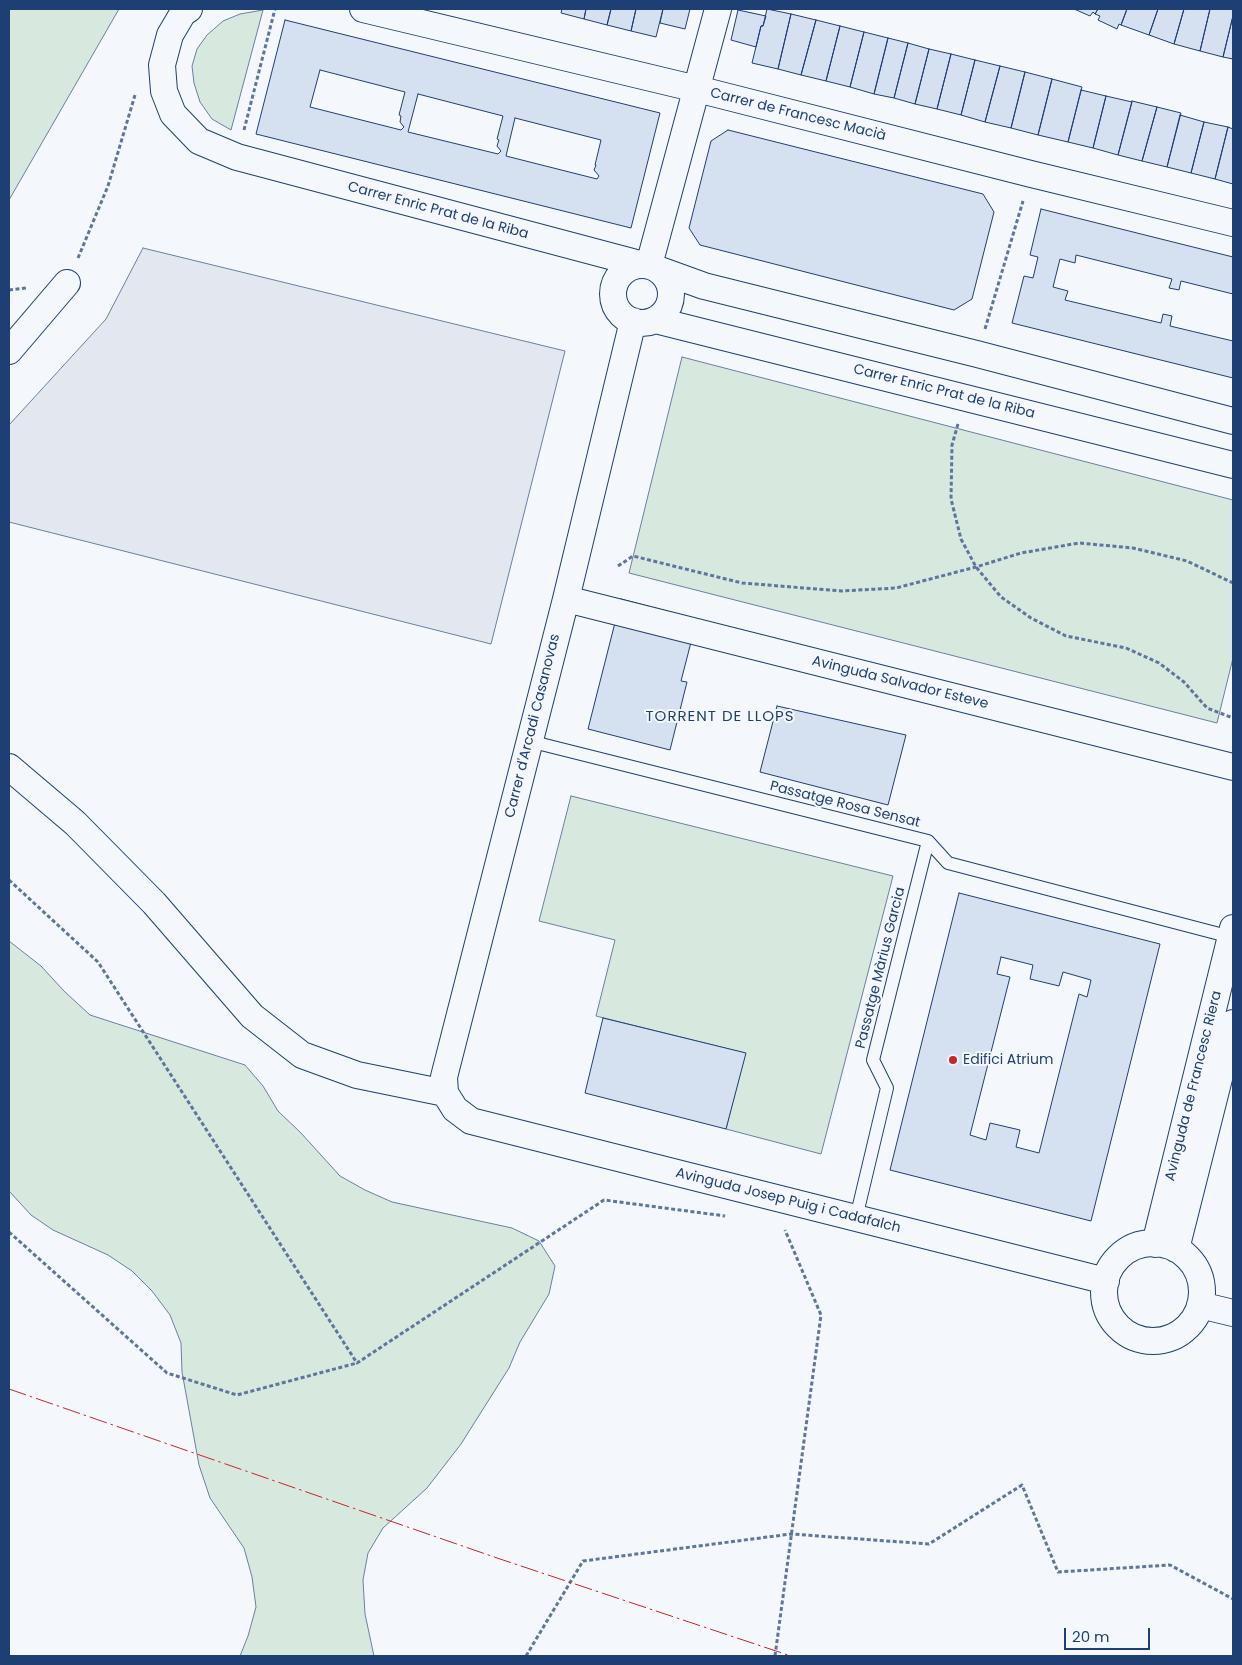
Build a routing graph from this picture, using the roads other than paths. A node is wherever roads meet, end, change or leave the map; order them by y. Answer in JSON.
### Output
{"nodes":[{"id":1,"x":189,"y":9,"type":"edge"},
{"id":2,"x":362,"y":9,"type":"edge"},
{"id":3,"x":718,"y":9,"type":"edge"},
{"id":4,"x":697,"y":89,"type":"junction"},
{"id":5,"x":1233,"y":223,"type":"edge"},
{"id":6,"x":648,"y":266,"type":"junction"},
{"id":7,"x":67,"y":283,"type":"road end"},
{"id":8,"x":644,"y":320,"type":"junction"},
{"id":9,"x":9,"y":351,"type":"edge"},
{"id":10,"x":1233,"y":421,"type":"edge"},
{"id":11,"x":1233,"y":465,"type":"edge"},
{"id":12,"x":566,"y":599,"type":"junction"},
{"id":13,"x":529,"y":741,"type":"junction"},
{"id":14,"x":9,"y":767,"type":"edge"},
{"id":15,"x":1233,"y":767,"type":"edge"},
{"id":16,"x":928,"y":841,"type":"junction"},
{"id":17,"x":1232,"y":933,"type":"edge"},
{"id":18,"x":1233,"y":1023,"type":"edge"},
{"id":19,"x":445,"y":1093,"type":"junction"},
{"id":20,"x":856,"y":1218,"type":"junction"},
{"id":21,"x":1165,"y":1246,"type":"junction"},
{"id":22,"x":1106,"y":1280,"type":"junction"},
{"id":23,"x":1200,"y":1305,"type":"junction"},
{"id":24,"x":1233,"y":1313,"type":"edge"}],
"edges":[{"from":1,"to":6,"type":"street","name":"Carrer Enric Prat de la Riba"},
{"from":2,"to":4,"type":"street","name":"Carrer de Francesc Macià"},
{"from":3,"to":4,"type":"street"},
{"from":4,"to":5,"type":"street","name":"Carrer de Francesc Macià"},
{"from":4,"to":6,"type":"street"},
{"from":6,"to":8,"type":"street"},
{"from":6,"to":8,"type":"street"},
{"from":6,"to":10,"type":"street","name":"Carrer Enric Prat de la Riba"},
{"from":7,"to":9,"type":"street"},
{"from":8,"to":11,"type":"street","name":"Carrer Enric Prat de la Riba"},
{"from":8,"to":12,"type":"street","name":"Carrer d'Arcadi Casanovas"},
{"from":12,"to":13,"type":"street","name":"Carrer d'Arcadi Casanovas"},
{"from":12,"to":15,"type":"street","name":"Avinguda Salvador Esteve"},
{"from":13,"to":16,"type":"lane","name":"Passatge Rosa Sensat"},
{"from":13,"to":19,"type":"street","name":"Carrer d'Arcadi Casanovas"},
{"from":14,"to":19,"type":"street"},
{"from":16,"to":17,"type":"lane","name":"Passatge Rosa Sensat"},
{"from":16,"to":20,"type":"lane","name":"Passatge Màrius Garcia"},
{"from":17,"to":21,"type":"street","name":"Avinguda de Francesc Riera"},
{"from":18,"to":21,"type":"street","name":"Avinguda de Francesc Riera"},
{"from":19,"to":20,"type":"street","name":"Avinguda Josep Puig i Cadafalch"},
{"from":20,"to":22,"type":"street","name":"Avinguda Josep Puig i Cadafalch"},
{"from":21,"to":22,"type":"street"},
{"from":21,"to":23,"type":"street"},
{"from":22,"to":23,"type":"street"},
{"from":23,"to":24,"type":"street"}]}
